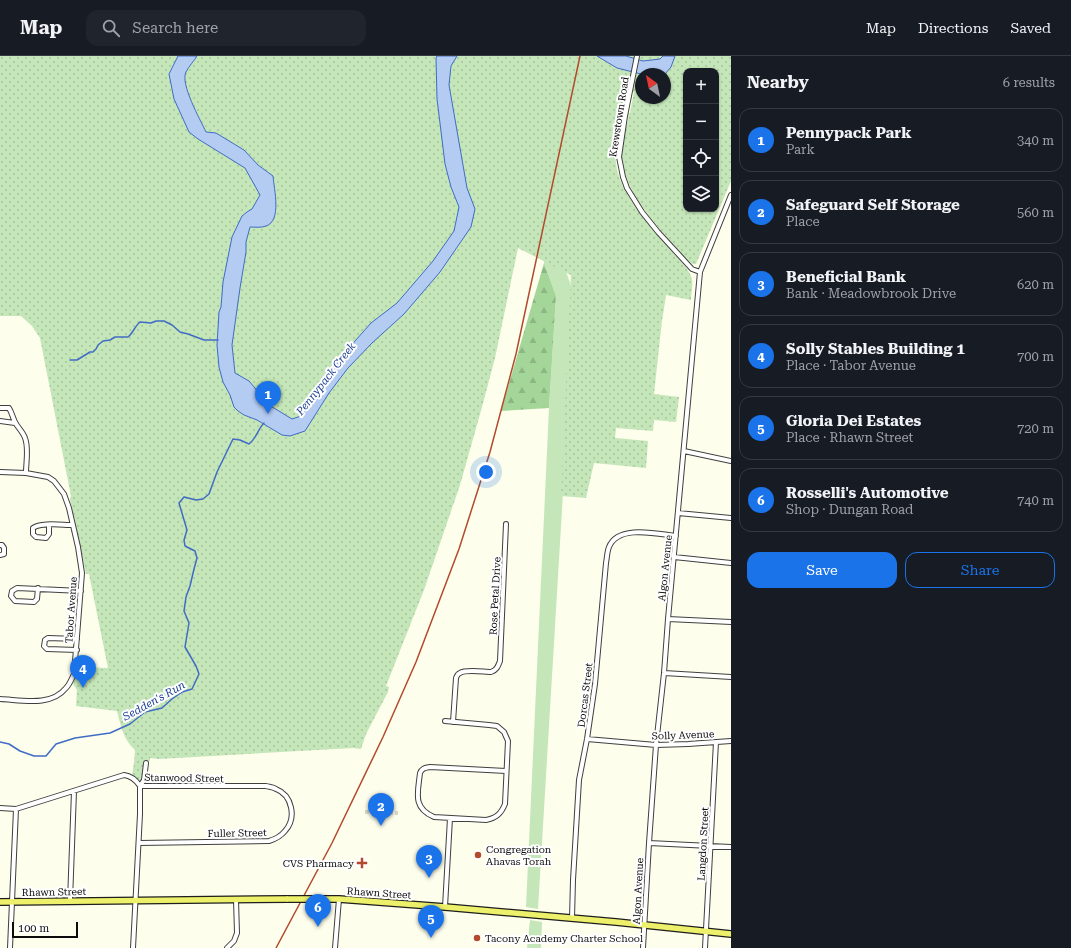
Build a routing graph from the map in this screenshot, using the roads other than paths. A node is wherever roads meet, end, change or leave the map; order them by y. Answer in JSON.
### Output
{"nodes":[{"id":1,"x":637,"y":56,"type":"edge"},
{"id":2,"x":731,"y":195,"type":"edge"},
{"id":3,"x":700,"y":272,"type":"junction"},
{"id":4,"x":0,"y":408,"type":"edge"},
{"id":5,"x":0,"y":421,"type":"edge"},
{"id":6,"x":15,"y":423,"type":"junction"},
{"id":7,"x":684,"y":451,"type":"junction"},
{"id":8,"x":731,"y":461,"type":"edge"},
{"id":9,"x":0,"y":472,"type":"edge"},
{"id":10,"x":26,"y":473,"type":"junction"},
{"id":11,"x":678,"y":513,"type":"junction"},
{"id":12,"x":731,"y":518,"type":"edge"},
{"id":13,"x":506,"y":524,"type":"dead end"},
{"id":14,"x":49,"y":525,"type":"junction"},
{"id":15,"x":72,"y":525,"type":"junction"},
{"id":16,"x":676,"y":536,"type":"junction"},
{"id":17,"x":0,"y":545,"type":"edge"},
{"id":18,"x":0,"y":555,"type":"edge"},
{"id":19,"x":674,"y":557,"type":"junction"},
{"id":20,"x":731,"y":563,"type":"edge"},
{"id":21,"x":38,"y":588,"type":"junction"},
{"id":22,"x":81,"y":590,"type":"junction"},
{"id":23,"x":668,"y":619,"type":"junction"},
{"id":24,"x":731,"y":622,"type":"edge"},
{"id":25,"x":77,"y":640,"type":"junction"},
{"id":26,"x":77,"y":650,"type":"junction"},
{"id":27,"x":664,"y":674,"type":"junction"},
{"id":28,"x":731,"y":677,"type":"edge"},
{"id":29,"x":0,"y":699,"type":"edge"},
{"id":30,"x":445,"y":721,"type":"dead end"},
{"id":31,"x":453,"y":722,"type":"junction"},
{"id":32,"x":587,"y":739,"type":"junction"},
{"id":33,"x":731,"y":741,"type":"edge"},
{"id":34,"x":716,"y":742,"type":"junction"},
{"id":35,"x":656,"y":746,"type":"junction"},
{"id":36,"x":146,"y":762,"type":"dead end"},
{"id":37,"x":506,"y":771,"type":"junction"},
{"id":38,"x":140,"y":786,"type":"junction"},
{"id":39,"x":74,"y":791,"type":"junction"},
{"id":40,"x":279,"y":791,"type":"joint"},
{"id":41,"x":0,"y":808,"type":"edge"},
{"id":42,"x":16,"y":809,"type":"junction"},
{"id":43,"x":450,"y":818,"type":"junction"},
{"id":44,"x":139,"y":843,"type":"junction"},
{"id":45,"x":649,"y":843,"type":"junction"},
{"id":46,"x":711,"y":846,"type":"junction"},
{"id":47,"x":731,"y":847,"type":"edge"},
{"id":48,"x":339,"y":899,"type":"junction"},
{"id":49,"x":135,"y":900,"type":"junction"},
{"id":50,"x":236,"y":900,"type":"junction"},
{"id":51,"x":70,"y":901,"type":"junction"},
{"id":52,"x":0,"y":902,"type":"edge"},
{"id":53,"x":12,"y":902,"type":"junction"},
{"id":54,"x":445,"y":907,"type":"junction"},
{"id":55,"x":572,"y":918,"type":"junction"},
{"id":56,"x":644,"y":925,"type":"junction"},
{"id":57,"x":706,"y":932,"type":"junction"},
{"id":58,"x":731,"y":934,"type":"edge"},
{"id":59,"x":10,"y":948,"type":"edge"},
{"id":60,"x":133,"y":948,"type":"edge"},
{"id":61,"x":227,"y":948,"type":"edge"},
{"id":62,"x":336,"y":948,"type":"edge"},
{"id":63,"x":643,"y":948,"type":"edge"},
{"id":64,"x":705,"y":948,"type":"edge"}],
"edges":[{"from":1,"to":3,"type":"street","name":"Krewstown Road"},
{"from":2,"to":3,"type":"street","name":"Algon Avenue"},
{"from":3,"to":7,"type":"street","name":"Algon Avenue"},
{"from":4,"to":6,"type":"street"},
{"from":5,"to":6,"type":"street"},
{"from":6,"to":10,"type":"street"},
{"from":7,"to":8,"type":"street"},
{"from":7,"to":11,"type":"street","name":"Algon Avenue"},
{"from":9,"to":10,"type":"street"},
{"from":10,"to":15,"type":"street","name":"Tabor Avenue"},
{"from":11,"to":12,"type":"street"},
{"from":11,"to":16,"type":"street","name":"Algon Avenue"},
{"from":13,"to":31,"type":"street","name":"Rose Petal Drive"},
{"from":14,"to":14,"type":"street"},
{"from":14,"to":15,"type":"street"},
{"from":15,"to":22,"type":"street","name":"Tabor Avenue"},
{"from":16,"to":19,"type":"street","name":"Algon Avenue"},
{"from":16,"to":32,"type":"street","name":"Dorcas Street"},
{"from":17,"to":18,"type":"street"},
{"from":19,"to":20,"type":"street"},
{"from":19,"to":23,"type":"street","name":"Algon Avenue"},
{"from":21,"to":21,"type":"street"},
{"from":21,"to":22,"type":"street"},
{"from":22,"to":25,"type":"street","name":"Tabor Avenue"},
{"from":23,"to":24,"type":"street"},
{"from":23,"to":27,"type":"street","name":"Algon Avenue"},
{"from":25,"to":26,"type":"street","name":"Tabor Avenue"},
{"from":25,"to":26,"type":"street"},
{"from":26,"to":29,"type":"street","name":"Tabor Avenue"},
{"from":27,"to":28,"type":"street"},
{"from":27,"to":35,"type":"street","name":"Algon Avenue"},
{"from":30,"to":31,"type":"street"},
{"from":31,"to":37,"type":"street"},
{"from":32,"to":35,"type":"street","name":"Solly Avenue"},
{"from":32,"to":55,"type":"street","name":"Dorcas Street"},
{"from":33,"to":34,"type":"street","name":"Solly Avenue"},
{"from":34,"to":35,"type":"street","name":"Solly Avenue"},
{"from":34,"to":46,"type":"street","name":"Langdon Street"},
{"from":35,"to":45,"type":"street","name":"Algon Avenue"},
{"from":36,"to":38,"type":"street"},
{"from":37,"to":43,"type":"street"},
{"from":37,"to":43,"type":"street"},
{"from":38,"to":39,"type":"street","name":"Stanwood Street"},
{"from":38,"to":40,"type":"street","name":"Stanwood Street"},
{"from":38,"to":44,"type":"street"},
{"from":39,"to":42,"type":"street","name":"Stanwood Street"},
{"from":39,"to":51,"type":"street"},
{"from":40,"to":44,"type":"street","name":"Fuller Street"},
{"from":41,"to":42,"type":"street","name":"Stanwood Street"},
{"from":42,"to":53,"type":"street"},
{"from":43,"to":54,"type":"street"},
{"from":44,"to":49,"type":"street"},
{"from":45,"to":46,"type":"street"},
{"from":45,"to":56,"type":"street","name":"Algon Avenue"},
{"from":46,"to":47,"type":"street"},
{"from":46,"to":57,"type":"street","name":"Langdon Street"},
{"from":48,"to":50,"type":"main road","name":"Rhawn Street","bridge":true},
{"from":48,"to":54,"type":"main road","name":"Rhawn Street"},
{"from":48,"to":62,"type":"street"},
{"from":49,"to":50,"type":"main road","name":"Rhawn Street"},
{"from":49,"to":51,"type":"main road","name":"Rhawn Street"},
{"from":49,"to":60,"type":"street"},
{"from":50,"to":61,"type":"street"},
{"from":51,"to":53,"type":"main road","name":"Rhawn Street"},
{"from":52,"to":53,"type":"main road","name":"Rhawn Street"},
{"from":53,"to":59,"type":"street"},
{"from":54,"to":55,"type":"main road","name":"Rhawn Street"},
{"from":55,"to":56,"type":"main road","name":"Rhawn Street"},
{"from":56,"to":57,"type":"main road","name":"Rhawn Street"},
{"from":56,"to":63,"type":"street","name":"Algon Avenue"},
{"from":57,"to":58,"type":"main road","name":"Rhawn Street"},
{"from":57,"to":64,"type":"street","name":"Langdon Street"}]}
